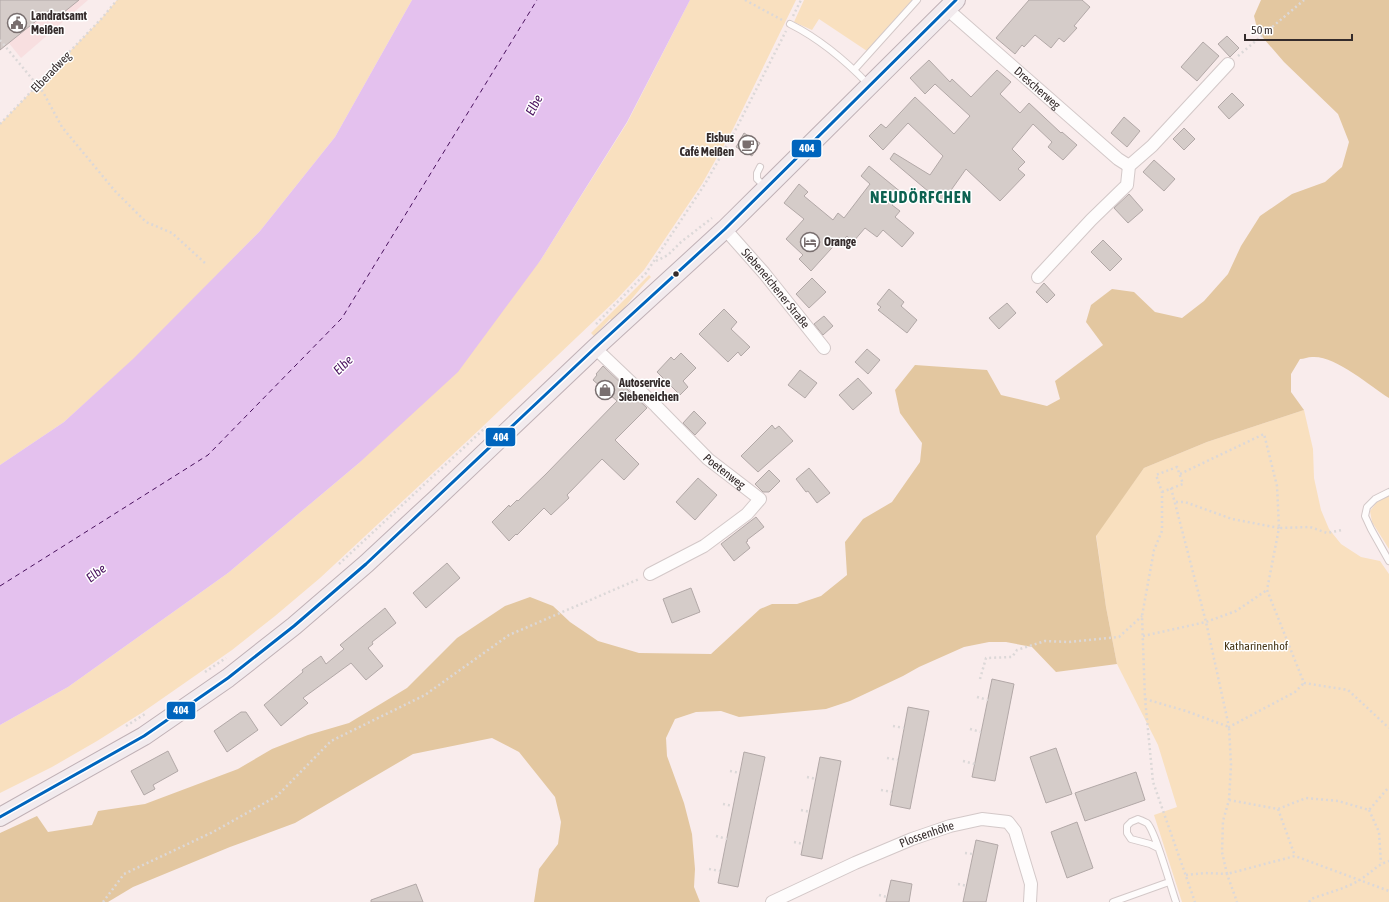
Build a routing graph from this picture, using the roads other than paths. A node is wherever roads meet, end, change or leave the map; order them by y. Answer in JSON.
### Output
{"nodes":[{"id":1,"x":917,"y":0,"type":"edge"},
{"id":2,"x":952,"y":4,"type":"edge"},
{"id":3,"x":790,"y":24,"type":"road end"},
{"id":4,"x":1228,"y":64,"type":"road end"},
{"id":5,"x":854,"y":70,"type":"junction"},
{"id":6,"x":870,"y":86,"type":"junction"},
{"id":7,"x":760,"y":166,"type":"dead end"},
{"id":8,"x":1129,"y":166,"type":"junction"},
{"id":9,"x":767,"y":189,"type":"junction"},
{"id":10,"x":721,"y":221,"type":"junction"},
{"id":11,"x":1038,"y":277,"type":"dead end"},
{"id":12,"x":595,"y":348,"type":"junction"},
{"id":13,"x":824,"y":348,"type":"dead end"},
{"id":14,"x":1389,"y":492,"type":"edge"},
{"id":15,"x":1389,"y":561,"type":"edge"},
{"id":16,"x":650,"y":574,"type":"road end"},
{"id":17,"x":0,"y":817,"type":"edge"},
{"id":18,"x":1158,"y":848,"type":"junction"},
{"id":19,"x":1169,"y":882,"type":"junction"},
{"id":20,"x":772,"y":902,"type":"edge"},
{"id":21,"x":1030,"y":902,"type":"edge"},
{"id":22,"x":1113,"y":902,"type":"edge"},
{"id":23,"x":1176,"y":902,"type":"edge"}],
"edges":[{"from":1,"to":5,"type":"lane"},
{"from":2,"to":6,"type":"main road"},
{"from":2,"to":8,"type":"street","name":"Drescherweg"},
{"from":3,"to":5,"type":"lane"},
{"from":4,"to":8,"type":"street"},
{"from":5,"to":6,"type":"lane"},
{"from":6,"to":9,"type":"main road"},
{"from":7,"to":9,"type":"lane"},
{"from":8,"to":11,"type":"street"},
{"from":9,"to":10,"type":"main road"},
{"from":10,"to":12,"type":"main road"},
{"from":10,"to":13,"type":"street","name":"Siebeneichener Straße"},
{"from":12,"to":16,"type":"street","name":"Poetenweg"},
{"from":12,"to":17,"type":"main road"},
{"from":14,"to":15,"type":"lane"},
{"from":18,"to":18,"type":"lane"},
{"from":18,"to":19,"type":"lane"},
{"from":19,"to":22,"type":"lane"},
{"from":19,"to":23,"type":"lane"},
{"from":20,"to":21,"type":"street","name":"Plossenhöhe"}]}
